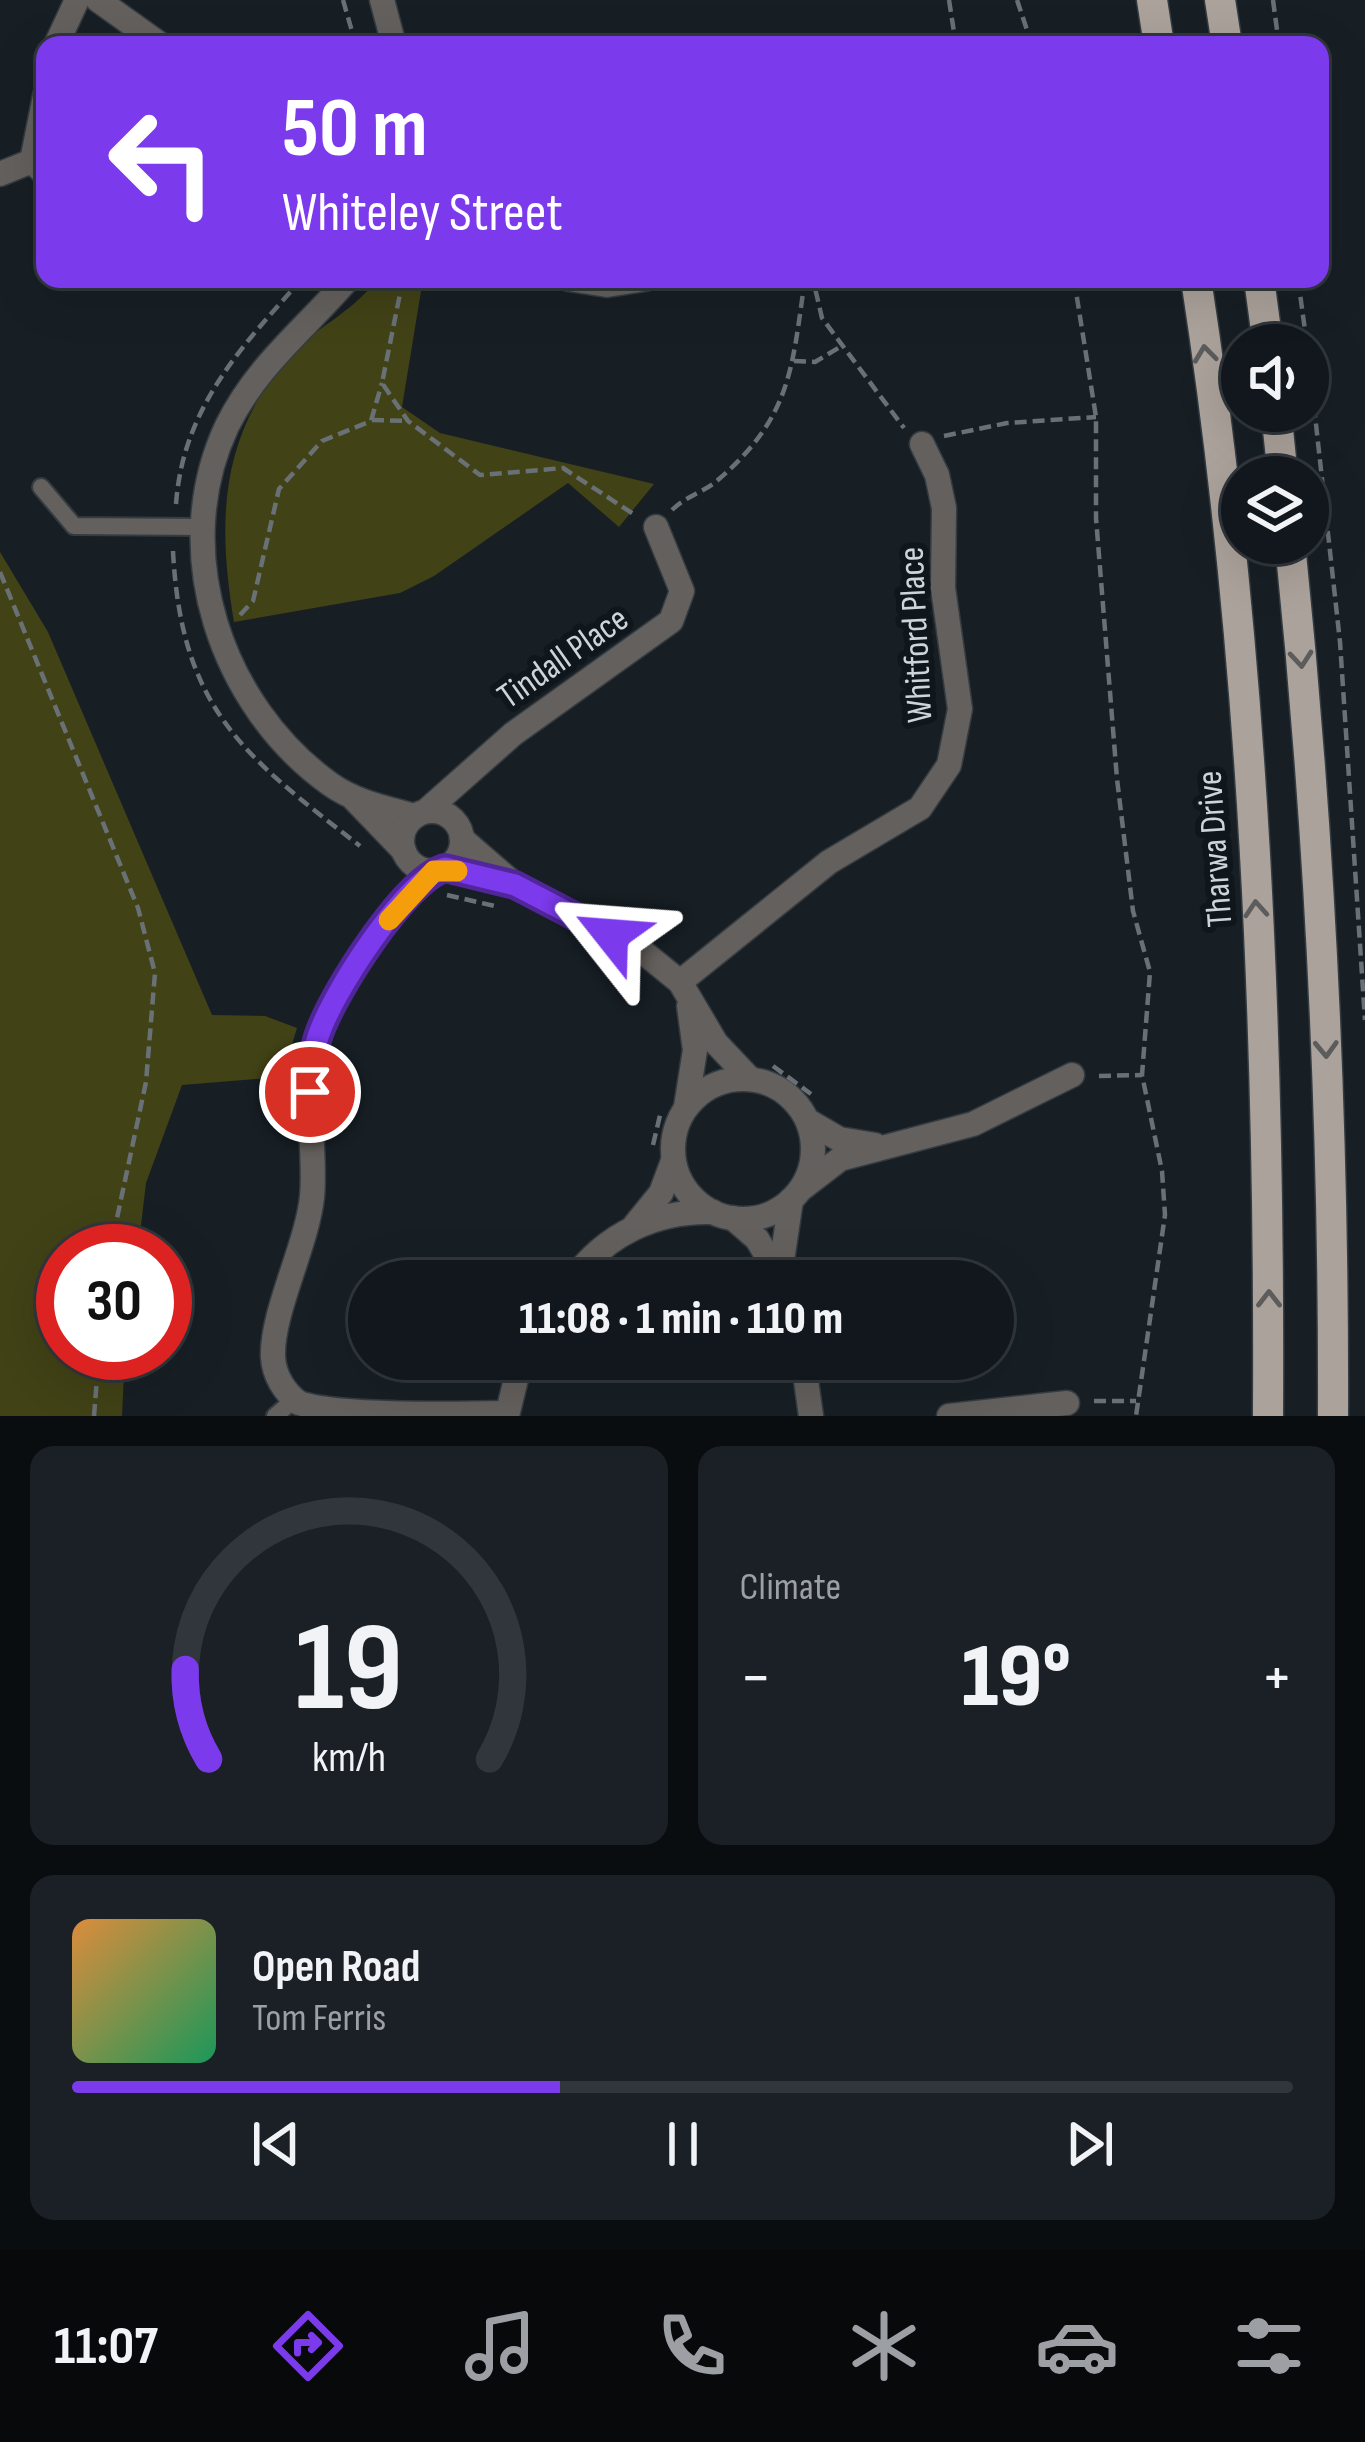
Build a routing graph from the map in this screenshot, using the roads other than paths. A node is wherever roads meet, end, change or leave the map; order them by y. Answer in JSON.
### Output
{"nodes":[{"id":1,"x":77,"y":0,"type":"edge"},
{"id":2,"x":98,"y":0,"type":"edge"},
{"id":3,"x":382,"y":0,"type":"edge"},
{"id":4,"x":1152,"y":0,"type":"edge"},
{"id":5,"x":1220,"y":0,"type":"edge"},
{"id":6,"x":60,"y":36,"type":"edge"},
{"id":7,"x":148,"y":36,"type":"edge"},
{"id":8,"x":392,"y":36,"type":"edge"},
{"id":9,"x":1158,"y":36,"type":"edge"},
{"id":10,"x":1226,"y":36,"type":"edge"},
{"id":11,"x":36,"y":167,"type":"edge"},
{"id":12,"x":0,"y":173,"type":"edge"},
{"id":13,"x":339,"y":288,"type":"edge"},
{"id":14,"x":1197,"y":288,"type":"edge"},
{"id":15,"x":1260,"y":288,"type":"edge"},
{"id":16,"x":1265,"y":324,"type":"edge"},
{"id":17,"x":922,"y":444,"type":"road end"},
{"id":18,"x":41,"y":487,"type":"dead end"},
{"id":19,"x":203,"y":527,"type":"junction"},
{"id":20,"x":656,"y":527,"type":"road end"},
{"id":21,"x":1292,"y":564,"type":"edge"},
{"id":22,"x":474,"y":772,"type":"junction"},
{"id":23,"x":352,"y":798,"type":"junction"},
{"id":24,"x":420,"y":814,"type":"junction"},
{"id":25,"x":461,"y":834,"type":"junction"},
{"id":26,"x":440,"y":869,"type":"junction"},
{"id":27,"x":406,"y":877,"type":"junction"},
{"id":28,"x":515,"y":885,"type":"junction"},
{"id":29,"x":684,"y":987,"type":"junction"},
{"id":30,"x":759,"y":1071,"type":"junction"},
{"id":31,"x":1072,"y":1075,"type":"road end"},
{"id":32,"x":675,"y":1108,"type":"junction"},
{"id":33,"x":814,"y":1112,"type":"junction"},
{"id":34,"x":877,"y":1145,"type":"junction"},
{"id":35,"x":663,"y":1154,"type":"junction"},
{"id":36,"x":795,"y":1196,"type":"junction"},
{"id":37,"x":723,"y":1215,"type":"junction"},
{"id":38,"x":634,"y":1227,"type":"junction"},
{"id":39,"x":596,"y":1260,"type":"edge"},
{"id":40,"x":770,"y":1260,"type":"edge"},
{"id":41,"x":784,"y":1260,"type":"edge"},
{"id":42,"x":519,"y":1380,"type":"edge"},
{"id":43,"x":806,"y":1380,"type":"edge"},
{"id":44,"x":295,"y":1399,"type":"junction"},
{"id":45,"x":1067,"y":1403,"type":"road end"},
{"id":46,"x":507,"y":1414,"type":"edge"},
{"id":47,"x":275,"y":1416,"type":"edge"},
{"id":48,"x":811,"y":1416,"type":"edge"},
{"id":49,"x":949,"y":1416,"type":"edge"},
{"id":50,"x":1268,"y":1416,"type":"edge"},
{"id":51,"x":1333,"y":1416,"type":"edge"}],
"edges":[{"from":1,"to":6,"type":"street"},
{"from":2,"to":7,"type":"street"},
{"from":3,"to":8,"type":"street"},
{"from":4,"to":9,"type":"main road"},
{"from":5,"to":10,"type":"main road"},
{"from":11,"to":12,"type":"street"},
{"from":13,"to":19,"type":"street"},
{"from":50,"to":14,"type":"main road","name":"Tharwa Drive","one_way":true},
{"from":15,"to":16,"type":"main road"},
{"from":17,"to":29,"type":"street","name":"Whitford Place"},
{"from":18,"to":19,"type":"lane"},
{"from":19,"to":23,"type":"street"},
{"from":20,"to":22,"type":"street","name":"Tindall Place"},
{"from":21,"to":51,"type":"main road","one_way":true},
{"from":22,"to":24,"type":"street","name":"Tindall Place"},
{"from":22,"to":25,"type":"street"},
{"from":23,"to":24,"type":"street"},
{"from":23,"to":27,"type":"street"},
{"from":24,"to":25,"type":"street"},
{"from":24,"to":27,"type":"street"},
{"from":25,"to":26,"type":"street"},
{"from":25,"to":28,"type":"street"},
{"from":26,"to":27,"type":"street"},
{"from":26,"to":28,"type":"street"},
{"from":27,"to":44,"type":"street"},
{"from":28,"to":29,"type":"street"},
{"from":29,"to":30,"type":"street"},
{"from":29,"to":32,"type":"street"},
{"from":30,"to":32,"type":"street"},
{"from":30,"to":33,"type":"street"},
{"from":31,"to":34,"type":"street"},
{"from":32,"to":35,"type":"street"},
{"from":33,"to":34,"type":"street"},
{"from":33,"to":36,"type":"street"},
{"from":34,"to":36,"type":"street"},
{"from":35,"to":37,"type":"street"},
{"from":35,"to":38,"type":"street"},
{"from":36,"to":37,"type":"street"},
{"from":36,"to":41,"type":"street"},
{"from":37,"to":38,"type":"street"},
{"from":37,"to":40,"type":"street"},
{"from":38,"to":39,"type":"street"},
{"from":42,"to":46,"type":"street"},
{"from":43,"to":48,"type":"street"},
{"from":44,"to":46,"type":"street"},
{"from":44,"to":47,"type":"lane"},
{"from":45,"to":49,"type":"street"}]}
